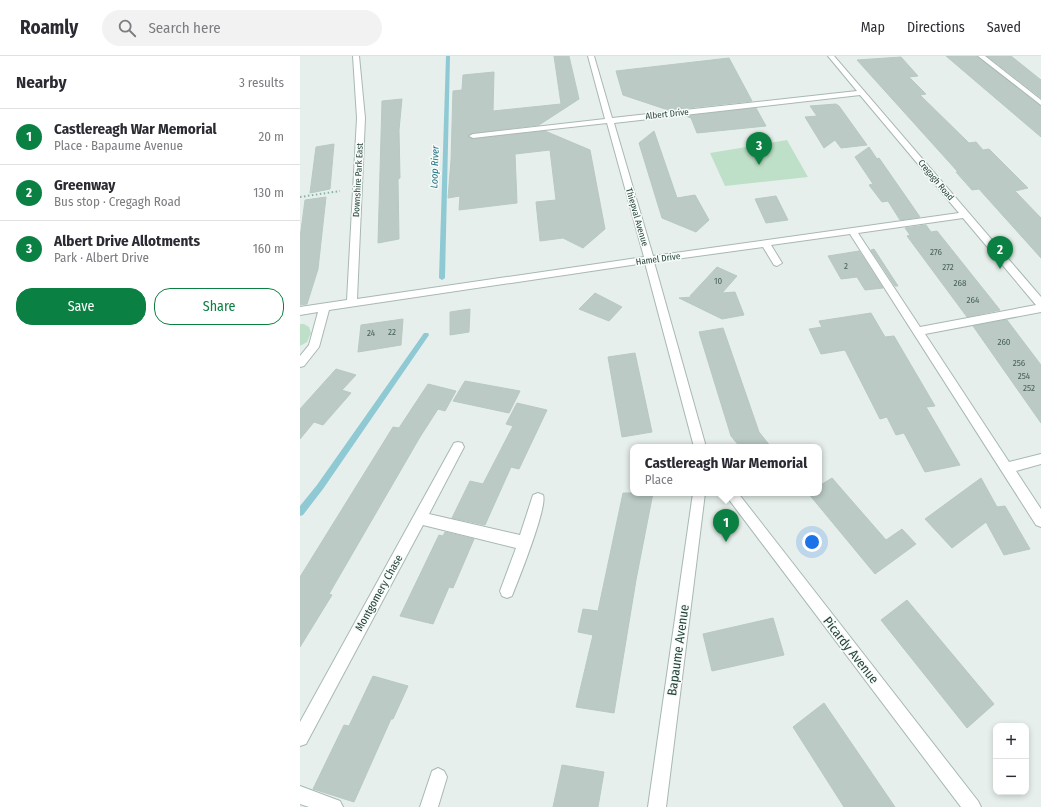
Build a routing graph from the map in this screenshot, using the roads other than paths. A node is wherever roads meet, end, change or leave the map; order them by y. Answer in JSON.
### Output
{"nodes":[{"id":1,"x":356,"y":56,"type":"edge"},
{"id":2,"x":591,"y":56,"type":"edge"},
{"id":3,"x":831,"y":56,"type":"edge"},
{"id":4,"x":981,"y":56,"type":"edge"},
{"id":5,"x":861,"y":93,"type":"junction"},
{"id":6,"x":1041,"y":103,"type":"edge"},
{"id":7,"x":609,"y":120,"type":"junction"},
{"id":8,"x":473,"y":136,"type":"dead end"},
{"id":9,"x":965,"y":215,"type":"junction"},
{"id":10,"x":852,"y":231,"type":"junction"},
{"id":11,"x":766,"y":244,"type":"junction"},
{"id":12,"x":650,"y":260,"type":"junction"},
{"id":13,"x":777,"y":263,"type":"dead end"},
{"id":14,"x":352,"y":303,"type":"junction"},
{"id":15,"x":1041,"y":304,"type":"edge"},
{"id":16,"x":324,"y":308,"type":"junction"},
{"id":17,"x":1041,"y":308,"type":"edge"},
{"id":18,"x":300,"y":311,"type":"edge"},
{"id":19,"x":918,"y":331,"type":"junction"},
{"id":20,"x":300,"y":363,"type":"edge"},
{"id":21,"x":699,"y":444,"type":"edge"},
{"id":22,"x":458,"y":447,"type":"dead end"},
{"id":23,"x":1041,"y":459,"type":"edge"},
{"id":24,"x":1007,"y":468,"type":"junction"},
{"id":25,"x":699,"y":496,"type":"edge"},
{"id":26,"x":732,"y":496,"type":"edge"},
{"id":27,"x":538,"y":500,"type":"dead end"},
{"id":28,"x":420,"y":518,"type":"junction"},
{"id":29,"x":1041,"y":520,"type":"edge"},
{"id":30,"x":524,"y":543,"type":"junction"},
{"id":31,"x":507,"y":591,"type":"dead end"},
{"id":32,"x":300,"y":738,"type":"edge"},
{"id":33,"x":438,"y":777,"type":"dead end"},
{"id":34,"x":300,"y":795,"type":"edge"},
{"id":35,"x":334,"y":807,"type":"edge"},
{"id":36,"x":429,"y":807,"type":"edge"},
{"id":37,"x":657,"y":807,"type":"edge"},
{"id":38,"x":972,"y":807,"type":"edge"}],
"edges":[{"from":1,"to":14,"type":"street","name":"Downshire Park East"},
{"from":2,"to":7,"type":"street","name":"Thiepval Avenue"},
{"from":3,"to":5,"type":"street","name":"Cregagh Road"},
{"from":4,"to":6,"type":"street"},
{"from":5,"to":7,"type":"street","name":"Albert Drive"},
{"from":5,"to":9,"type":"street","name":"Cregagh Road"},
{"from":7,"to":8,"type":"street","name":"Albert Drive"},
{"from":7,"to":12,"type":"street","name":"Thiepval Avenue"},
{"from":9,"to":10,"type":"street","name":"Hamel Drive"},
{"from":9,"to":15,"type":"street","name":"Cregagh Road"},
{"from":10,"to":11,"type":"street","name":"Hamel Drive"},
{"from":10,"to":19,"type":"street"},
{"from":11,"to":12,"type":"street","name":"Hamel Drive"},
{"from":11,"to":13,"type":"street"},
{"from":12,"to":14,"type":"street","name":"Hamel Drive"},
{"from":12,"to":21,"type":"street","name":"Thiepval Avenue"},
{"from":14,"to":16,"type":"street","name":"Hamel Drive"},
{"from":16,"to":18,"type":"street","name":"Hamel Drive"},
{"from":16,"to":20,"type":"street"},
{"from":17,"to":19,"type":"street"},
{"from":19,"to":24,"type":"street"},
{"from":22,"to":28,"type":"street","name":"Montgomery Chase"},
{"from":23,"to":24,"type":"street"},
{"from":24,"to":29,"type":"street"},
{"from":25,"to":37,"type":"street","name":"Bapaume Avenue"},
{"from":26,"to":38,"type":"street","name":"Picardy Avenue"},
{"from":27,"to":30,"type":"street"},
{"from":28,"to":30,"type":"street"},
{"from":28,"to":32,"type":"street","name":"Montgomery Chase"},
{"from":30,"to":31,"type":"street"},
{"from":33,"to":36,"type":"street"},
{"from":34,"to":35,"type":"street"}]}
